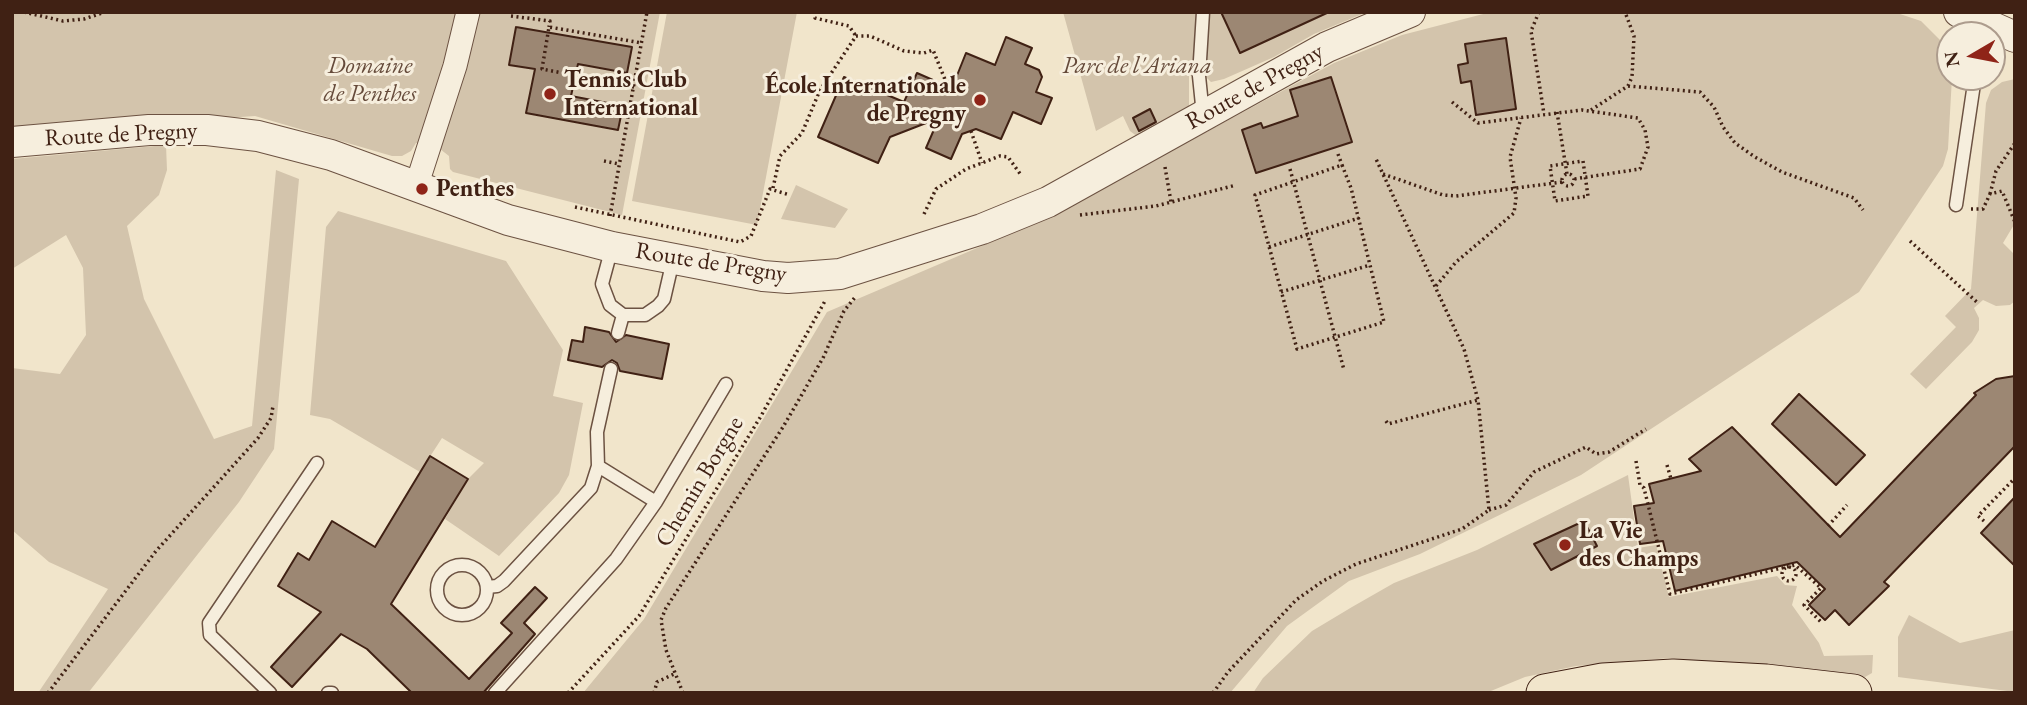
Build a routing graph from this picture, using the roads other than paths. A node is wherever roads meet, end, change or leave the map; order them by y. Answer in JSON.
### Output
{"nodes":[{"id":1,"x":468,"y":12,"type":"edge"},
{"id":2,"x":1203,"y":12,"type":"edge"},
{"id":3,"x":1410,"y":12,"type":"edge"},
{"id":4,"x":1959,"y":12,"type":"edge"},
{"id":5,"x":1976,"y":21,"type":"edge"},
{"id":6,"x":1973,"y":91,"type":"edge"},
{"id":7,"x":1203,"y":114,"type":"junction"},
{"id":8,"x":12,"y":142,"type":"edge"},
{"id":9,"x":416,"y":187,"type":"junction"},
{"id":10,"x":1955,"y":205,"type":"dead end"},
{"id":11,"x":612,"y":247,"type":"junction"},
{"id":12,"x":673,"y":260,"type":"junction"},
{"id":13,"x":623,"y":315,"type":"junction"},
{"id":14,"x":618,"y":333,"type":"dead end"},
{"id":15,"x":611,"y":369,"type":"dead end"},
{"id":16,"x":726,"y":384,"type":"dead end"},
{"id":17,"x":317,"y":463,"type":"dead end"},
{"id":18,"x":598,"y":466,"type":"junction"},
{"id":19,"x":656,"y":502,"type":"junction"},
{"id":20,"x":487,"y":587,"type":"junction"},
{"id":21,"x":270,"y":693,"type":"edge"},
{"id":22,"x":495,"y":693,"type":"edge"},
{"id":23,"x":1545,"y":693,"type":"edge"},
{"id":24,"x":1853,"y":693,"type":"edge"}],
"edges":[{"from":1,"to":9,"type":"street"},
{"from":2,"to":7,"type":"lane"},
{"from":3,"to":7,"type":"street","name":"Route de Pregny"},
{"from":4,"to":5,"type":"street"},
{"from":6,"to":10,"type":"lane"},
{"from":7,"to":12,"type":"street","name":"Route de Pregny"},
{"from":8,"to":9,"type":"street","name":"Route de Pregny"},
{"from":9,"to":11,"type":"street","name":"Route de Pregny"},
{"from":11,"to":12,"type":"street","name":"Route de Pregny"},
{"from":11,"to":13,"type":"lane"},
{"from":12,"to":13,"type":"lane"},
{"from":13,"to":14,"type":"lane"},
{"from":15,"to":18,"type":"lane"},
{"from":16,"to":19,"type":"lane"},
{"from":17,"to":21,"type":"lane"},
{"from":18,"to":19,"type":"lane"},
{"from":18,"to":20,"type":"lane"},
{"from":19,"to":22,"type":"lane"},
{"from":20,"to":20,"type":"lane"},
{"from":23,"to":24,"type":"main road"}]}
